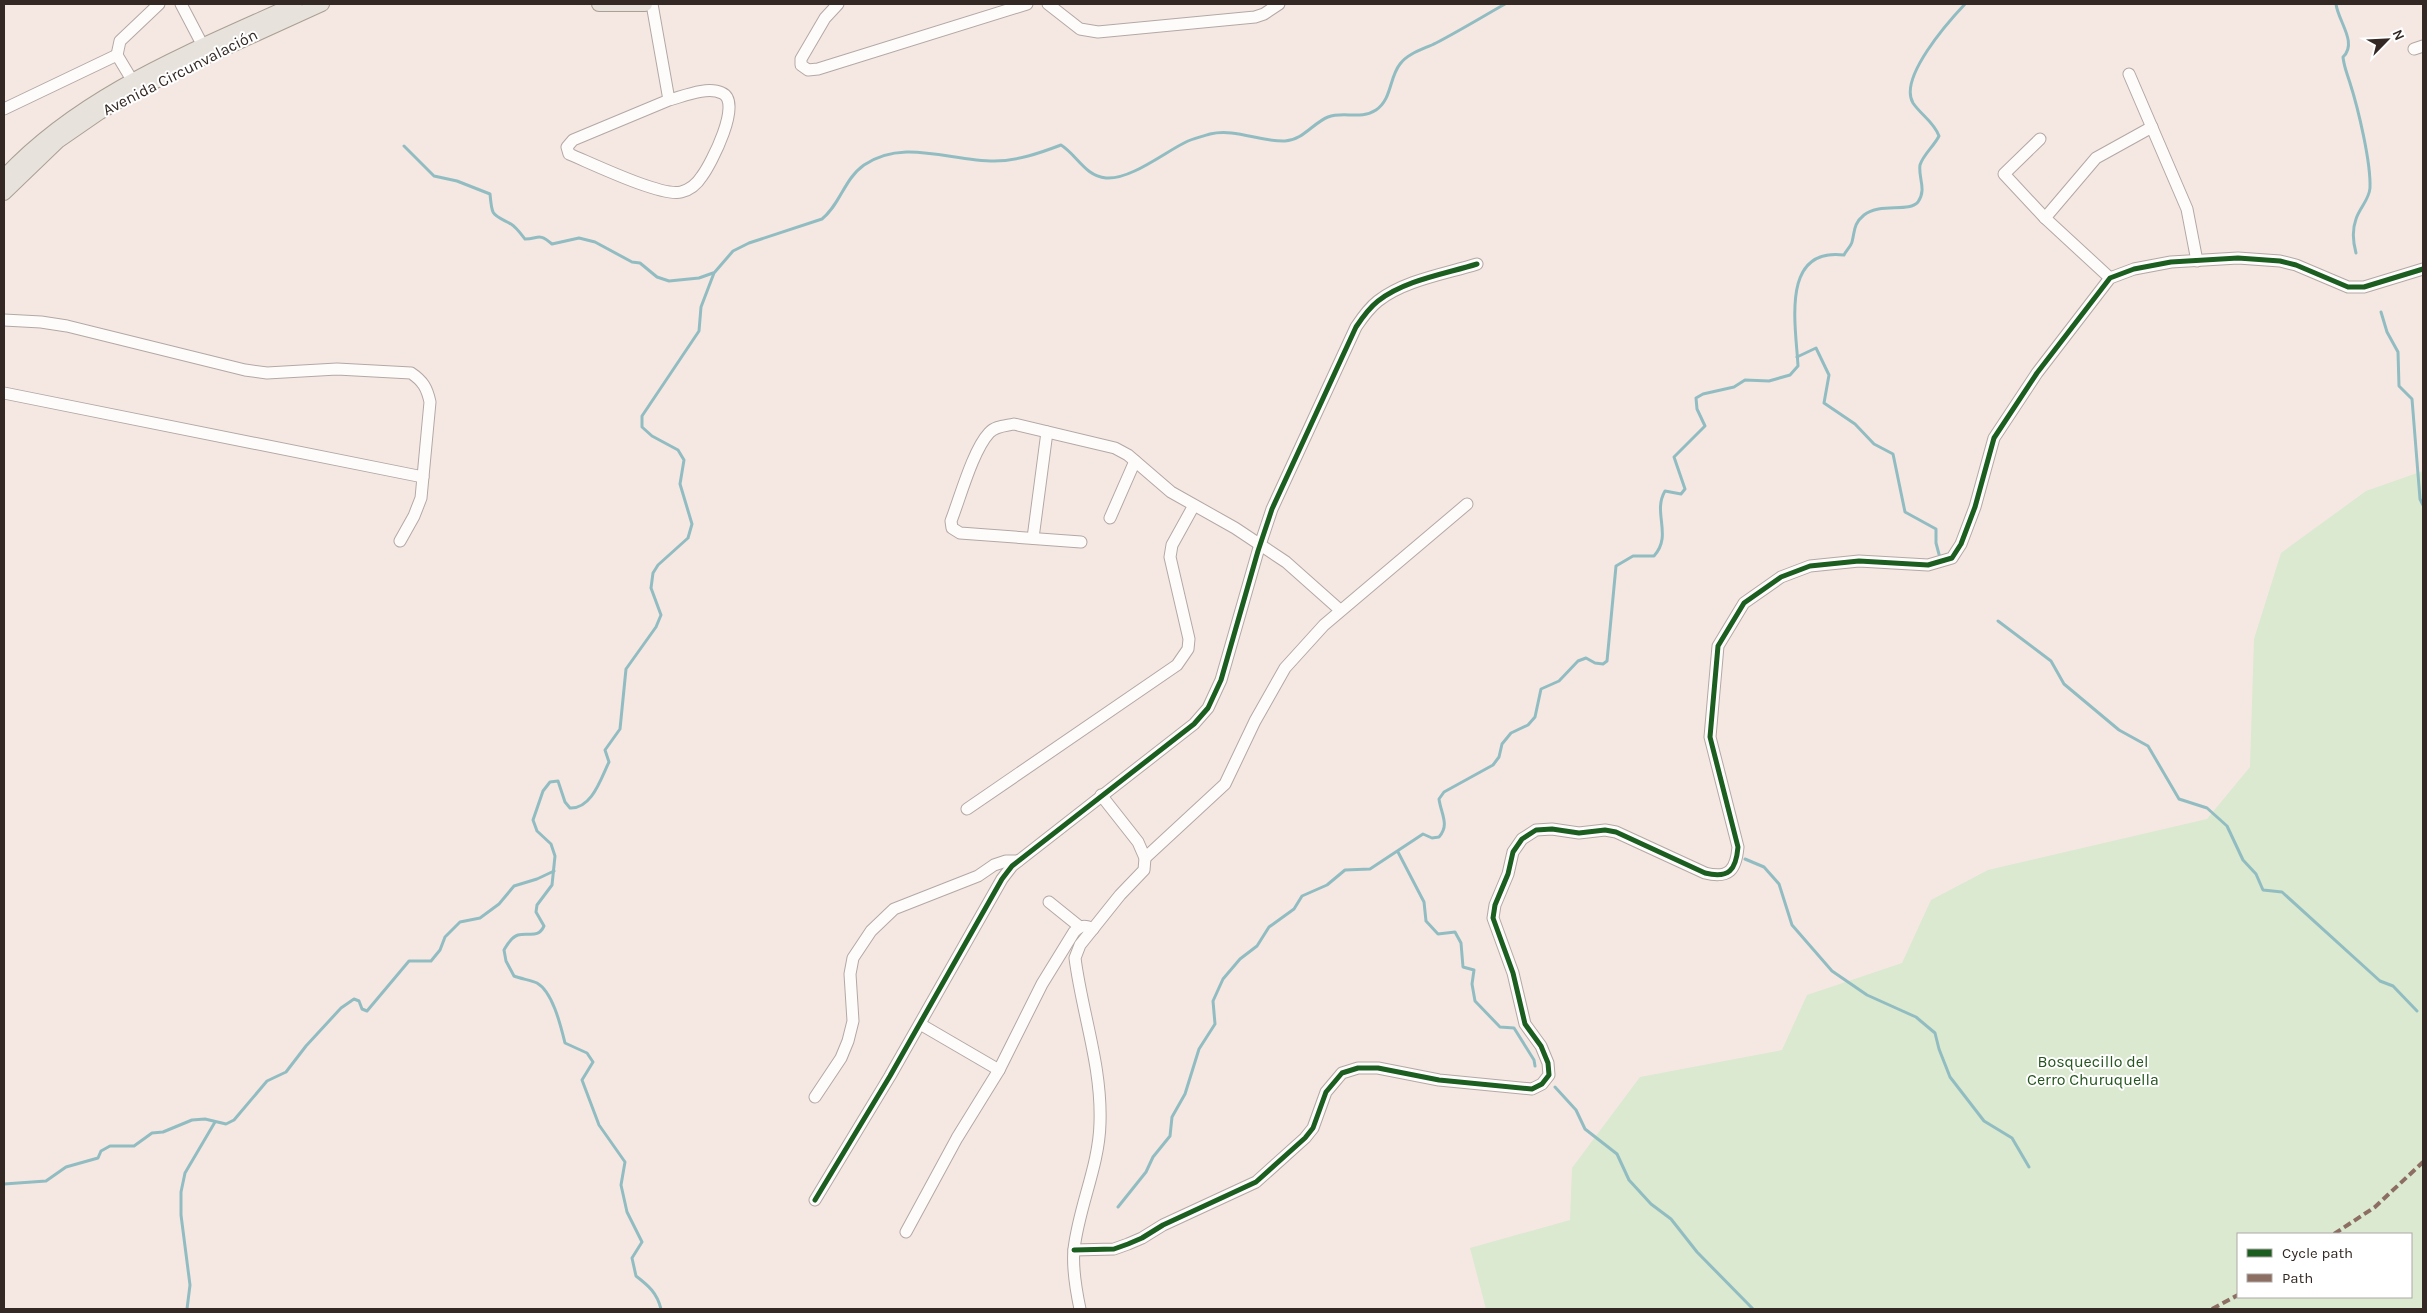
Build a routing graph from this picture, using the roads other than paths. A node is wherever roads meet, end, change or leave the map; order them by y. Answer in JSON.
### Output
{"nodes":[{"id":1,"x":159,"y":4,"type":"edge"},
{"id":2,"x":181,"y":4,"type":"edge"},
{"id":3,"x":294,"y":4,"type":"edge"},
{"id":4,"x":322,"y":4,"type":"edge"},
{"id":5,"x":600,"y":4,"type":"edge"},
{"id":6,"x":645,"y":4,"type":"edge"},
{"id":7,"x":652,"y":4,"type":"edge"},
{"id":8,"x":838,"y":4,"type":"edge"},
{"id":9,"x":1027,"y":4,"type":"edge"},
{"id":10,"x":1048,"y":4,"type":"edge"},
{"id":11,"x":1279,"y":4,"type":"edge"},
{"id":12,"x":203,"y":46,"type":"junction"},
{"id":13,"x":117,"y":56,"type":"junction"},
{"id":14,"x":2129,"y":74,"type":"dead end"},
{"id":15,"x":132,"y":80,"type":"junction"},
{"id":16,"x":669,"y":100,"type":"junction"},
{"id":17,"x":4,"y":108,"type":"edge"},
{"id":18,"x":2152,"y":128,"type":"junction"},
{"id":19,"x":2040,"y":139,"type":"dead end"},
{"id":20,"x":4,"y":177,"type":"edge"},
{"id":21,"x":4,"y":193,"type":"edge"},
{"id":22,"x":2045,"y":218,"type":"junction"},
{"id":23,"x":2196,"y":261,"type":"junction"},
{"id":24,"x":1477,"y":264,"type":"dead end"},
{"id":25,"x":2423,"y":269,"type":"edge"},
{"id":26,"x":2110,"y":278,"type":"junction"},
{"id":27,"x":4,"y":320,"type":"edge"},
{"id":28,"x":4,"y":393,"type":"edge"},
{"id":29,"x":1047,"y":432,"type":"junction"},
{"id":30,"x":1135,"y":461,"type":"junction"},
{"id":31,"x":423,"y":477,"type":"junction"},
{"id":32,"x":1467,"y":504,"type":"dead end"},
{"id":33,"x":1193,"y":507,"type":"junction"},
{"id":34,"x":1110,"y":518,"type":"dead end"},
{"id":35,"x":1033,"y":538,"type":"junction"},
{"id":36,"x":400,"y":540,"type":"dead end"},
{"id":37,"x":1081,"y":542,"type":"dead end"},
{"id":38,"x":1260,"y":544,"type":"junction"},
{"id":39,"x":1340,"y":610,"type":"junction"},
{"id":40,"x":1101,"y":795,"type":"junction"},
{"id":41,"x":967,"y":809,"type":"dead end"},
{"id":42,"x":1145,"y":858,"type":"junction"},
{"id":43,"x":1018,"y":861,"type":"junction"},
{"id":44,"x":1049,"y":902,"type":"dead end"},
{"id":45,"x":1080,"y":927,"type":"junction"},
{"id":46,"x":1094,"y":929,"type":"junction"},
{"id":47,"x":920,"y":1024,"type":"junction"},
{"id":48,"x":998,"y":1070,"type":"junction"},
{"id":49,"x":815,"y":1097,"type":"dead end"},
{"id":50,"x":815,"y":1200,"type":"dead end"},
{"id":51,"x":906,"y":1232,"type":"dead end"},
{"id":52,"x":1074,"y":1250,"type":"junction"},
{"id":53,"x":1080,"y":1309,"type":"edge"}],
"edges":[{"from":1,"to":13,"type":"street"},
{"from":2,"to":12,"type":"street"},
{"from":3,"to":12,"type":"main road","name":"Avenida Circunvalación"},
{"from":4,"to":21,"type":"main road","name":"Avenida Circunvalación"},
{"from":5,"to":6,"type":"main road"},
{"from":7,"to":16,"type":"street"},
{"from":8,"to":9,"type":"street"},
{"from":10,"to":11,"type":"street"},
{"from":12,"to":15,"type":"main road","name":"Avenida Circunvalación"},
{"from":13,"to":15,"type":"street"},
{"from":13,"to":17,"type":"street"},
{"from":14,"to":18,"type":"street"},
{"from":15,"to":20,"type":"main road","name":"Avenida Circunvalación"},
{"from":16,"to":16,"type":"street"},
{"from":18,"to":22,"type":"street"},
{"from":18,"to":23,"type":"street"},
{"from":19,"to":22,"type":"street"},
{"from":22,"to":26,"type":"street"},
{"from":23,"to":25,"type":"street"},
{"from":23,"to":26,"type":"street"},
{"from":24,"to":38,"type":"street"},
{"from":26,"to":52,"type":"street"},
{"from":27,"to":31,"type":"street"},
{"from":28,"to":31,"type":"street"},
{"from":29,"to":30,"type":"street"},
{"from":29,"to":35,"type":"street"},
{"from":29,"to":35,"type":"street"},
{"from":30,"to":33,"type":"street"},
{"from":30,"to":34,"type":"street"},
{"from":31,"to":36,"type":"street"},
{"from":32,"to":39,"type":"street"},
{"from":33,"to":38,"type":"street"},
{"from":33,"to":41,"type":"street"},
{"from":35,"to":37,"type":"street"},
{"from":38,"to":39,"type":"street"},
{"from":38,"to":40,"type":"street"},
{"from":39,"to":42,"type":"street"},
{"from":40,"to":42,"type":"street"},
{"from":40,"to":43,"type":"street"},
{"from":42,"to":46,"type":"street"},
{"from":43,"to":47,"type":"street"},
{"from":43,"to":49,"type":"street"},
{"from":44,"to":45,"type":"street"},
{"from":45,"to":46,"type":"street"},
{"from":45,"to":48,"type":"street"},
{"from":46,"to":52,"type":"street"},
{"from":47,"to":48,"type":"street"},
{"from":47,"to":50,"type":"street"},
{"from":48,"to":51,"type":"street"},
{"from":52,"to":53,"type":"street"}]}
